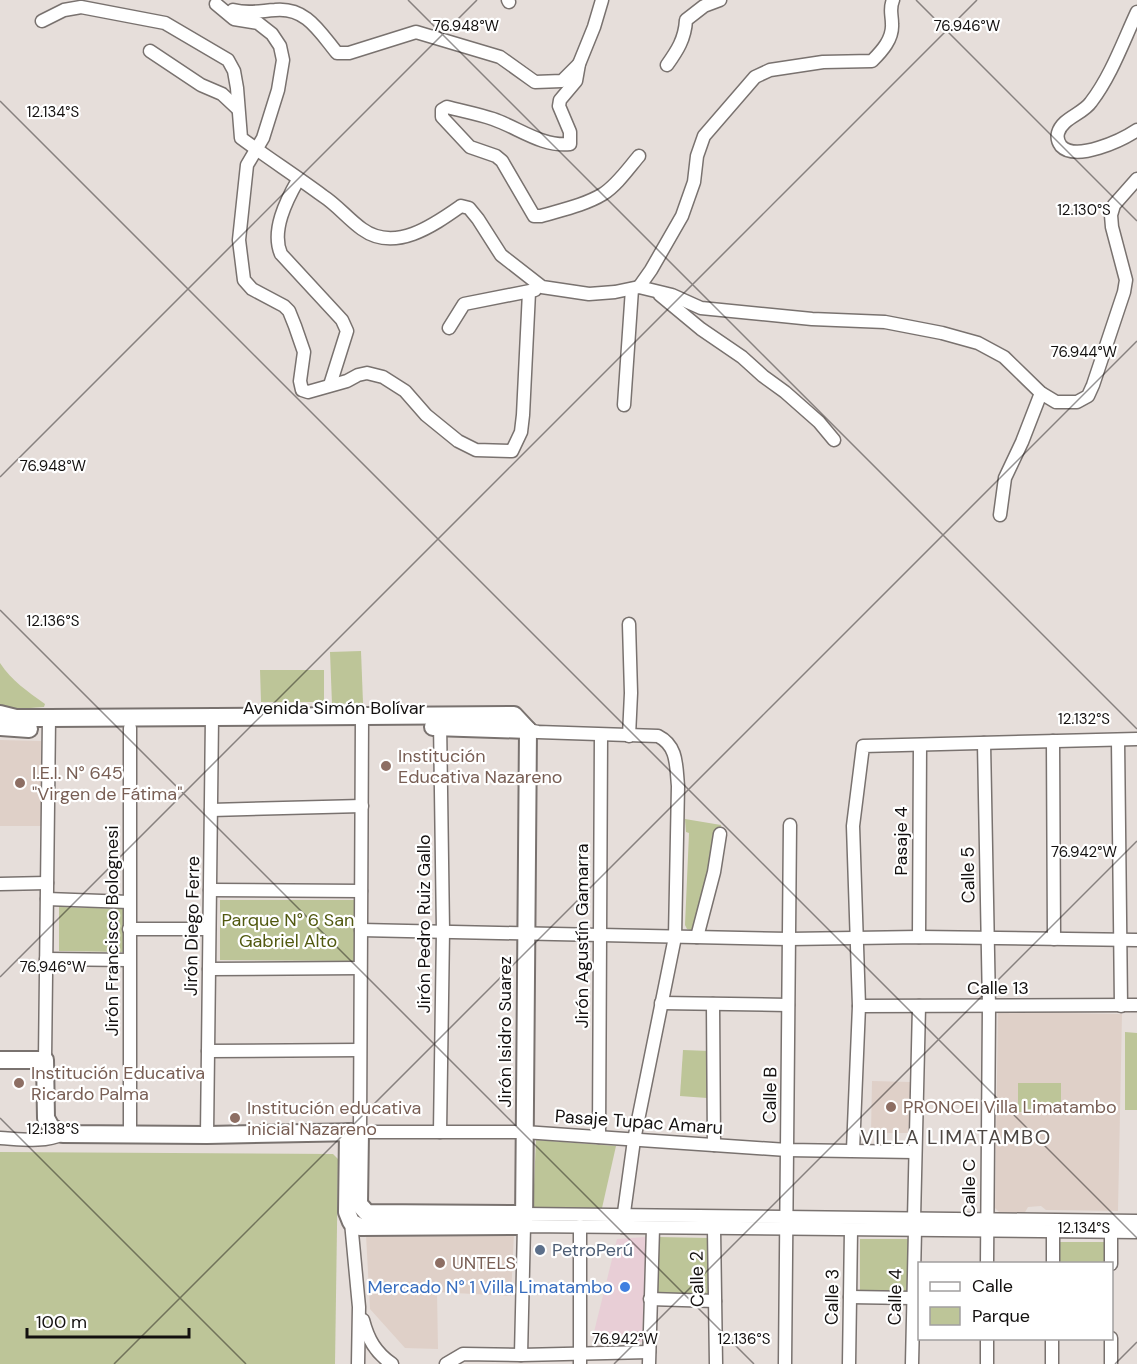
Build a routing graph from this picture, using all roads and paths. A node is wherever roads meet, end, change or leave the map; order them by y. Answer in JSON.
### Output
{"nodes":[{"id":1,"x":602,"y":0,"type":"edge"},
{"id":2,"x":720,"y":0,"type":"edge"},
{"id":3,"x":893,"y":0,"type":"edge"},
{"id":4,"x":213,"y":2,"type":"edge"},
{"id":5,"x":1137,"y":12,"type":"edge"},
{"id":6,"x":42,"y":21,"type":"dead end"},
{"id":7,"x":150,"y":51,"type":"dead end"},
{"id":8,"x":579,"y":64,"type":"junction"},
{"id":9,"x":667,"y":65,"type":"dead end"},
{"id":10,"x":238,"y":109,"type":"junction"},
{"id":11,"x":1137,"y":130,"type":"edge"},
{"id":12,"x":257,"y":150,"type":"junction"},
{"id":13,"x":639,"y":156,"type":"dead end"},
{"id":14,"x":1137,"y":179,"type":"edge"},
{"id":15,"x":298,"y":180,"type":"junction"},
{"id":16,"x":542,"y":287,"type":"junction"},
{"id":17,"x":641,"y":288,"type":"junction"},
{"id":18,"x":529,"y":292,"type":"junction"},
{"id":19,"x":449,"y":328,"type":"dead end"},
{"id":20,"x":330,"y":385,"type":"junction"},
{"id":21,"x":1041,"y":393,"type":"junction"},
{"id":22,"x":624,"y":405,"type":"dead end"},
{"id":23,"x":834,"y":440,"type":"dead end"},
{"id":24,"x":1000,"y":515,"type":"dead end"},
{"id":25,"x":629,"y":624,"type":"dead end"},
{"id":26,"x":0,"y":714,"type":"edge"},
{"id":27,"x":212,"y":722,"type":"junction"},
{"id":28,"x":362,"y":722,"type":"junction"},
{"id":29,"x":440,"y":722,"type":"junction"},
{"id":30,"x":49,"y":724,"type":"junction"},
{"id":31,"x":0,"y":727,"type":"edge"},
{"id":32,"x":130,"y":728,"type":"junction"},
{"id":33,"x":528,"y":730,"type":"junction"},
{"id":34,"x":601,"y":735,"type":"junction"},
{"id":35,"x":629,"y":736,"type":"junction"},
{"id":36,"x":1137,"y":739,"type":"edge"},
{"id":37,"x":1118,"y":740,"type":"junction"},
{"id":38,"x":1053,"y":741,"type":"junction"},
{"id":39,"x":984,"y":743,"type":"junction"},
{"id":40,"x":920,"y":744,"type":"junction"},
{"id":41,"x":363,"y":806,"type":"junction"},
{"id":42,"x":211,"y":810,"type":"junction"},
{"id":43,"x":790,"y":825,"type":"dead end"},
{"id":44,"x":720,"y":834,"type":"dead end"},
{"id":45,"x":47,"y":883,"type":"junction"},
{"id":46,"x":0,"y":884,"type":"edge"},
{"id":47,"x":210,"y":890,"type":"junction"},
{"id":48,"x":361,"y":891,"type":"junction"},
{"id":49,"x":46,"y":899,"type":"junction"},
{"id":50,"x":129,"y":902,"type":"junction"},
{"id":51,"x":129,"y":929,"type":"junction"},
{"id":52,"x":210,"y":929,"type":"junction"},
{"id":53,"x":361,"y":930,"type":"junction"},
{"id":54,"x":443,"y":931,"type":"junction"},
{"id":55,"x":525,"y":933,"type":"junction"},
{"id":56,"x":600,"y":934,"type":"junction"},
{"id":57,"x":675,"y":937,"type":"junction"},
{"id":58,"x":697,"y":937,"type":"junction"},
{"id":59,"x":919,"y":937,"type":"junction"},
{"id":60,"x":857,"y":938,"type":"junction"},
{"id":61,"x":987,"y":938,"type":"junction"},
{"id":62,"x":789,"y":939,"type":"junction"},
{"id":63,"x":1054,"y":939,"type":"junction"},
{"id":64,"x":1121,"y":940,"type":"junction"},
{"id":65,"x":1137,"y":940,"type":"edge"},
{"id":66,"x":46,"y":959,"type":"junction"},
{"id":67,"x":129,"y":960,"type":"junction"},
{"id":68,"x":360,"y":968,"type":"junction"},
{"id":69,"x":209,"y":969,"type":"junction"},
{"id":70,"x":662,"y":1003,"type":"junction"},
{"id":71,"x":713,"y":1004,"type":"junction"},
{"id":72,"x":788,"y":1005,"type":"junction"},
{"id":73,"x":1121,"y":1005,"type":"junction"},
{"id":74,"x":1137,"y":1005,"type":"edge"},
{"id":75,"x":859,"y":1006,"type":"junction"},
{"id":76,"x":919,"y":1006,"type":"junction"},
{"id":77,"x":989,"y":1006,"type":"junction"},
{"id":78,"x":359,"y":1050,"type":"junction"},
{"id":79,"x":208,"y":1051,"type":"junction"},
{"id":80,"x":0,"y":1060,"type":"edge"},
{"id":81,"x":45,"y":1060,"type":"junction"},
{"id":82,"x":354,"y":1132,"type":"junction"},
{"id":83,"x":440,"y":1132,"type":"junction"},
{"id":84,"x":524,"y":1132,"type":"junction"},
{"id":85,"x":63,"y":1134,"type":"junction"},
{"id":86,"x":130,"y":1135,"type":"junction"},
{"id":87,"x":207,"y":1135,"type":"junction"},
{"id":88,"x":599,"y":1137,"type":"junction"},
{"id":89,"x":0,"y":1138,"type":"edge"},
{"id":90,"x":634,"y":1140,"type":"junction"},
{"id":91,"x":714,"y":1145,"type":"junction"},
{"id":92,"x":787,"y":1150,"type":"junction"},
{"id":93,"x":853,"y":1150,"type":"junction"},
{"id":94,"x":915,"y":1152,"type":"junction"},
{"id":95,"x":357,"y":1216,"type":"junction"},
{"id":96,"x":524,"y":1220,"type":"junction"},
{"id":97,"x":622,"y":1221,"type":"junction"},
{"id":98,"x":1137,"y":1221,"type":"edge"},
{"id":99,"x":786,"y":1224,"type":"junction"},
{"id":100,"x":914,"y":1224,"type":"junction"},
{"id":101,"x":580,"y":1226,"type":"junction"},
{"id":102,"x":987,"y":1226,"type":"junction"},
{"id":103,"x":653,"y":1228,"type":"junction"},
{"id":104,"x":714,"y":1229,"type":"junction"},
{"id":105,"x":851,"y":1230,"type":"junction"},
{"id":106,"x":1053,"y":1233,"type":"junction"},
{"id":107,"x":1111,"y":1233,"type":"junction"},
{"id":108,"x":1137,"y":1233,"type":"edge"},
{"id":109,"x":987,"y":1262,"type":"edge"},
{"id":110,"x":1053,"y":1262,"type":"edge"},
{"id":111,"x":1111,"y":1262,"type":"edge"},
{"id":112,"x":850,"y":1297,"type":"junction"},
{"id":113,"x":913,"y":1298,"type":"junction"},
{"id":114,"x":650,"y":1299,"type":"junction"},
{"id":115,"x":716,"y":1301,"type":"junction"},
{"id":116,"x":359,"y":1307,"type":"junction"},
{"id":117,"x":987,"y":1340,"type":"edge"},
{"id":118,"x":1052,"y":1340,"type":"edge"},
{"id":119,"x":1111,"y":1340,"type":"edge"},
{"id":120,"x":521,"y":1355,"type":"junction"},
{"id":121,"x":649,"y":1358,"type":"edge"},
{"id":122,"x":580,"y":1359,"type":"edge"},
{"id":123,"x":358,"y":1364,"type":"edge"},
{"id":124,"x":392,"y":1364,"type":"edge"},
{"id":125,"x":446,"y":1364,"type":"edge"},
{"id":126,"x":716,"y":1364,"type":"edge"},
{"id":127,"x":785,"y":1364,"type":"edge"},
{"id":128,"x":849,"y":1364,"type":"edge"},
{"id":129,"x":912,"y":1364,"type":"edge"},
{"id":130,"x":987,"y":1364,"type":"edge"},
{"id":131,"x":1052,"y":1364,"type":"edge"},
{"id":132,"x":1111,"y":1364,"type":"edge"}],
"edges":[{"from":1,"to":8,"type":"street"},
{"from":2,"to":9,"type":"street"},
{"from":3,"to":17,"type":"street"},
{"from":4,"to":8,"type":"street"},
{"from":4,"to":12,"type":"street"},
{"from":5,"to":11,"type":"street"},
{"from":6,"to":10,"type":"street"},
{"from":7,"to":10,"type":"street"},
{"from":8,"to":13,"type":"street"},
{"from":10,"to":12,"type":"street"},
{"from":12,"to":15,"type":"street"},
{"from":12,"to":20,"type":"street"},
{"from":14,"to":21,"type":"street"},
{"from":15,"to":16,"type":"street"},
{"from":15,"to":20,"type":"street"},
{"from":16,"to":17,"type":"street"},
{"from":16,"to":18,"type":"street"},
{"from":17,"to":21,"type":"street"},
{"from":17,"to":22,"type":"street"},
{"from":17,"to":23,"type":"street"},
{"from":18,"to":19,"type":"street"},
{"from":18,"to":20,"type":"street"},
{"from":21,"to":24,"type":"street"},
{"from":25,"to":35,"type":"street"},
{"from":26,"to":30,"type":"street","name":"Avenida Simón Bolívar"},
{"from":27,"to":28,"type":"street","name":"Avenida Simón Bolívar"},
{"from":27,"to":30,"type":"street","name":"Avenida Simón Bolívar"},
{"from":27,"to":32,"type":"street","name":"Avenida Simón Bolívar"},
{"from":27,"to":42,"type":"street","name":"Jirón Diego Ferre"},
{"from":28,"to":29,"type":"street","name":"Avenida Simón Bolívar"},
{"from":28,"to":41,"type":"street"},
{"from":29,"to":33,"type":"street","name":"Avenida Simón Bolívar"},
{"from":29,"to":33,"type":"street","name":"Avenida Simón Bolívar"},
{"from":29,"to":54,"type":"street","name":"Jirón Pedro Ruiz Gallo"},
{"from":30,"to":31,"type":"street","name":"Avenida Simón Bolívar"},
{"from":30,"to":32,"type":"street","name":"Avenida Simón Bolívar"},
{"from":30,"to":45,"type":"street"},
{"from":32,"to":50,"type":"street","name":"Jirón Francisco Bolognesi"},
{"from":33,"to":34,"type":"street","name":"Avenida Simón Bolívar"},
{"from":33,"to":55,"type":"street","name":"Jirón Isidro Suarez"},
{"from":34,"to":35,"type":"street","name":"Avenida Simón Bolívar"},
{"from":34,"to":56,"type":"street","name":"Jirón Agustín Gamarra"},
{"from":35,"to":57,"type":"street","name":"Avenida Simón Bolívar"},
{"from":36,"to":37,"type":"street"},
{"from":37,"to":38,"type":"street"},
{"from":37,"to":64,"type":"street"},
{"from":38,"to":39,"type":"street"},
{"from":38,"to":63,"type":"street"},
{"from":39,"to":40,"type":"street"},
{"from":39,"to":61,"type":"street","name":"Calle 5"},
{"from":40,"to":59,"type":"street","name":"Pasaje 4"},
{"from":40,"to":60,"type":"street"},
{"from":41,"to":42,"type":"street"},
{"from":41,"to":48,"type":"street"},
{"from":42,"to":47,"type":"street","name":"Jirón Diego Ferre"},
{"from":43,"to":62,"type":"street","name":"Calle B"},
{"from":44,"to":58,"type":"street"},
{"from":45,"to":46,"type":"street"},
{"from":45,"to":49,"type":"street"},
{"from":47,"to":48,"type":"street"},
{"from":47,"to":52,"type":"street","name":"Jirón Diego Ferre"},
{"from":48,"to":53,"type":"street"},
{"from":49,"to":50,"type":"street"},
{"from":49,"to":66,"type":"street"},
{"from":50,"to":51,"type":"street","name":"Jirón Francisco Bolognesi"},
{"from":51,"to":52,"type":"street"},
{"from":51,"to":67,"type":"street","name":"Jirón Francisco Bolognesi"},
{"from":52,"to":69,"type":"street","name":"Jirón Diego Ferre"},
{"from":53,"to":54,"type":"street"},
{"from":53,"to":68,"type":"street"},
{"from":54,"to":55,"type":"street"},
{"from":54,"to":83,"type":"street","name":"Jirón Pedro Ruiz Gallo"},
{"from":55,"to":56,"type":"street"},
{"from":55,"to":84,"type":"street","name":"Jirón Isidro Suarez"},
{"from":56,"to":57,"type":"street"},
{"from":56,"to":88,"type":"street","name":"Jirón Agustín Gamarra"},
{"from":57,"to":58,"type":"street"},
{"from":57,"to":70,"type":"street"},
{"from":58,"to":62,"type":"street"},
{"from":59,"to":60,"type":"street"},
{"from":59,"to":61,"type":"street"},
{"from":60,"to":62,"type":"street"},
{"from":60,"to":75,"type":"street"},
{"from":61,"to":63,"type":"street"},
{"from":61,"to":77,"type":"street","name":"Calle 5"},
{"from":62,"to":72,"type":"street","name":"Calle B"},
{"from":63,"to":64,"type":"street"},
{"from":64,"to":65,"type":"street"},
{"from":64,"to":73,"type":"street"},
{"from":66,"to":67,"type":"street"},
{"from":66,"to":81,"type":"street"},
{"from":67,"to":86,"type":"street","name":"Jirón Francisco Bolognesi"},
{"from":68,"to":69,"type":"street"},
{"from":68,"to":78,"type":"street"},
{"from":69,"to":79,"type":"street","name":"Jirón Diego Ferre"},
{"from":70,"to":71,"type":"street"},
{"from":70,"to":90,"type":"street"},
{"from":71,"to":72,"type":"street"},
{"from":71,"to":91,"type":"street"},
{"from":72,"to":92,"type":"street","name":"Calle B"},
{"from":73,"to":74,"type":"street","name":"Calle 13"},
{"from":73,"to":77,"type":"street","name":"Calle 13"},
{"from":75,"to":76,"type":"street","name":"Calle 13"},
{"from":75,"to":93,"type":"street"},
{"from":76,"to":77,"type":"street","name":"Calle 13"},
{"from":76,"to":94,"type":"street","name":"Calle 4"},
{"from":77,"to":102,"type":"street","name":"Calle C"},
{"from":78,"to":79,"type":"street"},
{"from":78,"to":82,"type":"street"},
{"from":79,"to":87,"type":"street","name":"Jirón Diego Ferre"},
{"from":80,"to":81,"type":"street"},
{"from":81,"to":85,"type":"street"},
{"from":82,"to":83,"type":"street","name":"Pasaje Tupac Amaru"},
{"from":82,"to":87,"type":"street"},
{"from":82,"to":95,"type":"street"},
{"from":83,"to":84,"type":"street","name":"Pasaje Tupac Amaru"},
{"from":84,"to":88,"type":"street","name":"Pasaje Tupac Amaru"},
{"from":84,"to":96,"type":"street","name":"Jirón Isidro Suarez"},
{"from":85,"to":86,"type":"street"},
{"from":85,"to":89,"type":"street"},
{"from":86,"to":87,"type":"street"},
{"from":88,"to":90,"type":"street","name":"Pasaje Tupac Amaru"},
{"from":90,"to":91,"type":"street","name":"Pasaje Tupac Amaru"},
{"from":90,"to":97,"type":"street"},
{"from":91,"to":92,"type":"street","name":"Pasaje Tupac Amaru"},
{"from":92,"to":93,"type":"street","name":"Pasaje Tupac Amaru"},
{"from":92,"to":99,"type":"street","name":"Calle B"},
{"from":93,"to":94,"type":"street","name":"Pasaje Tupac Amaru"},
{"from":94,"to":100,"type":"street","name":"Calle 4"},
{"from":95,"to":96,"type":"street"},
{"from":95,"to":116,"type":"street"},
{"from":96,"to":97,"type":"street"},
{"from":96,"to":101,"type":"street"},
{"from":96,"to":120,"type":"street","name":"Jirón Isidro Suarez"},
{"from":97,"to":99,"type":"street"},
{"from":97,"to":101,"type":"street"},
{"from":97,"to":103,"type":"street"},
{"from":98,"to":102,"type":"street"},
{"from":99,"to":100,"type":"street"},
{"from":99,"to":104,"type":"street"},
{"from":99,"to":105,"type":"street"},
{"from":99,"to":127,"type":"street","name":"Calle B"},
{"from":100,"to":102,"type":"street"},
{"from":100,"to":105,"type":"street"},
{"from":100,"to":113,"type":"street","name":"Calle 4"},
{"from":101,"to":122,"type":"street"},
{"from":102,"to":106,"type":"street"},
{"from":102,"to":109,"type":"street","name":"Calle C"},
{"from":103,"to":104,"type":"street"},
{"from":103,"to":114,"type":"street"},
{"from":104,"to":115,"type":"street","name":"Calle 2"},
{"from":105,"to":112,"type":"street","name":"Calle 3"},
{"from":106,"to":107,"type":"street"},
{"from":106,"to":110,"type":"street"},
{"from":107,"to":108,"type":"street"},
{"from":107,"to":111,"type":"street"},
{"from":112,"to":113,"type":"street"},
{"from":112,"to":128,"type":"street","name":"Calle 3"},
{"from":113,"to":129,"type":"street","name":"Calle 4"},
{"from":114,"to":115,"type":"street"},
{"from":114,"to":121,"type":"street"},
{"from":115,"to":126,"type":"street","name":"Calle 2"},
{"from":116,"to":123,"type":"street"},
{"from":116,"to":124,"type":"street"},
{"from":117,"to":130,"type":"street"},
{"from":118,"to":131,"type":"street"},
{"from":119,"to":132,"type":"street"},
{"from":120,"to":122,"type":"street"},
{"from":120,"to":125,"type":"street"},
{"from":121,"to":122,"type":"street"}]}
